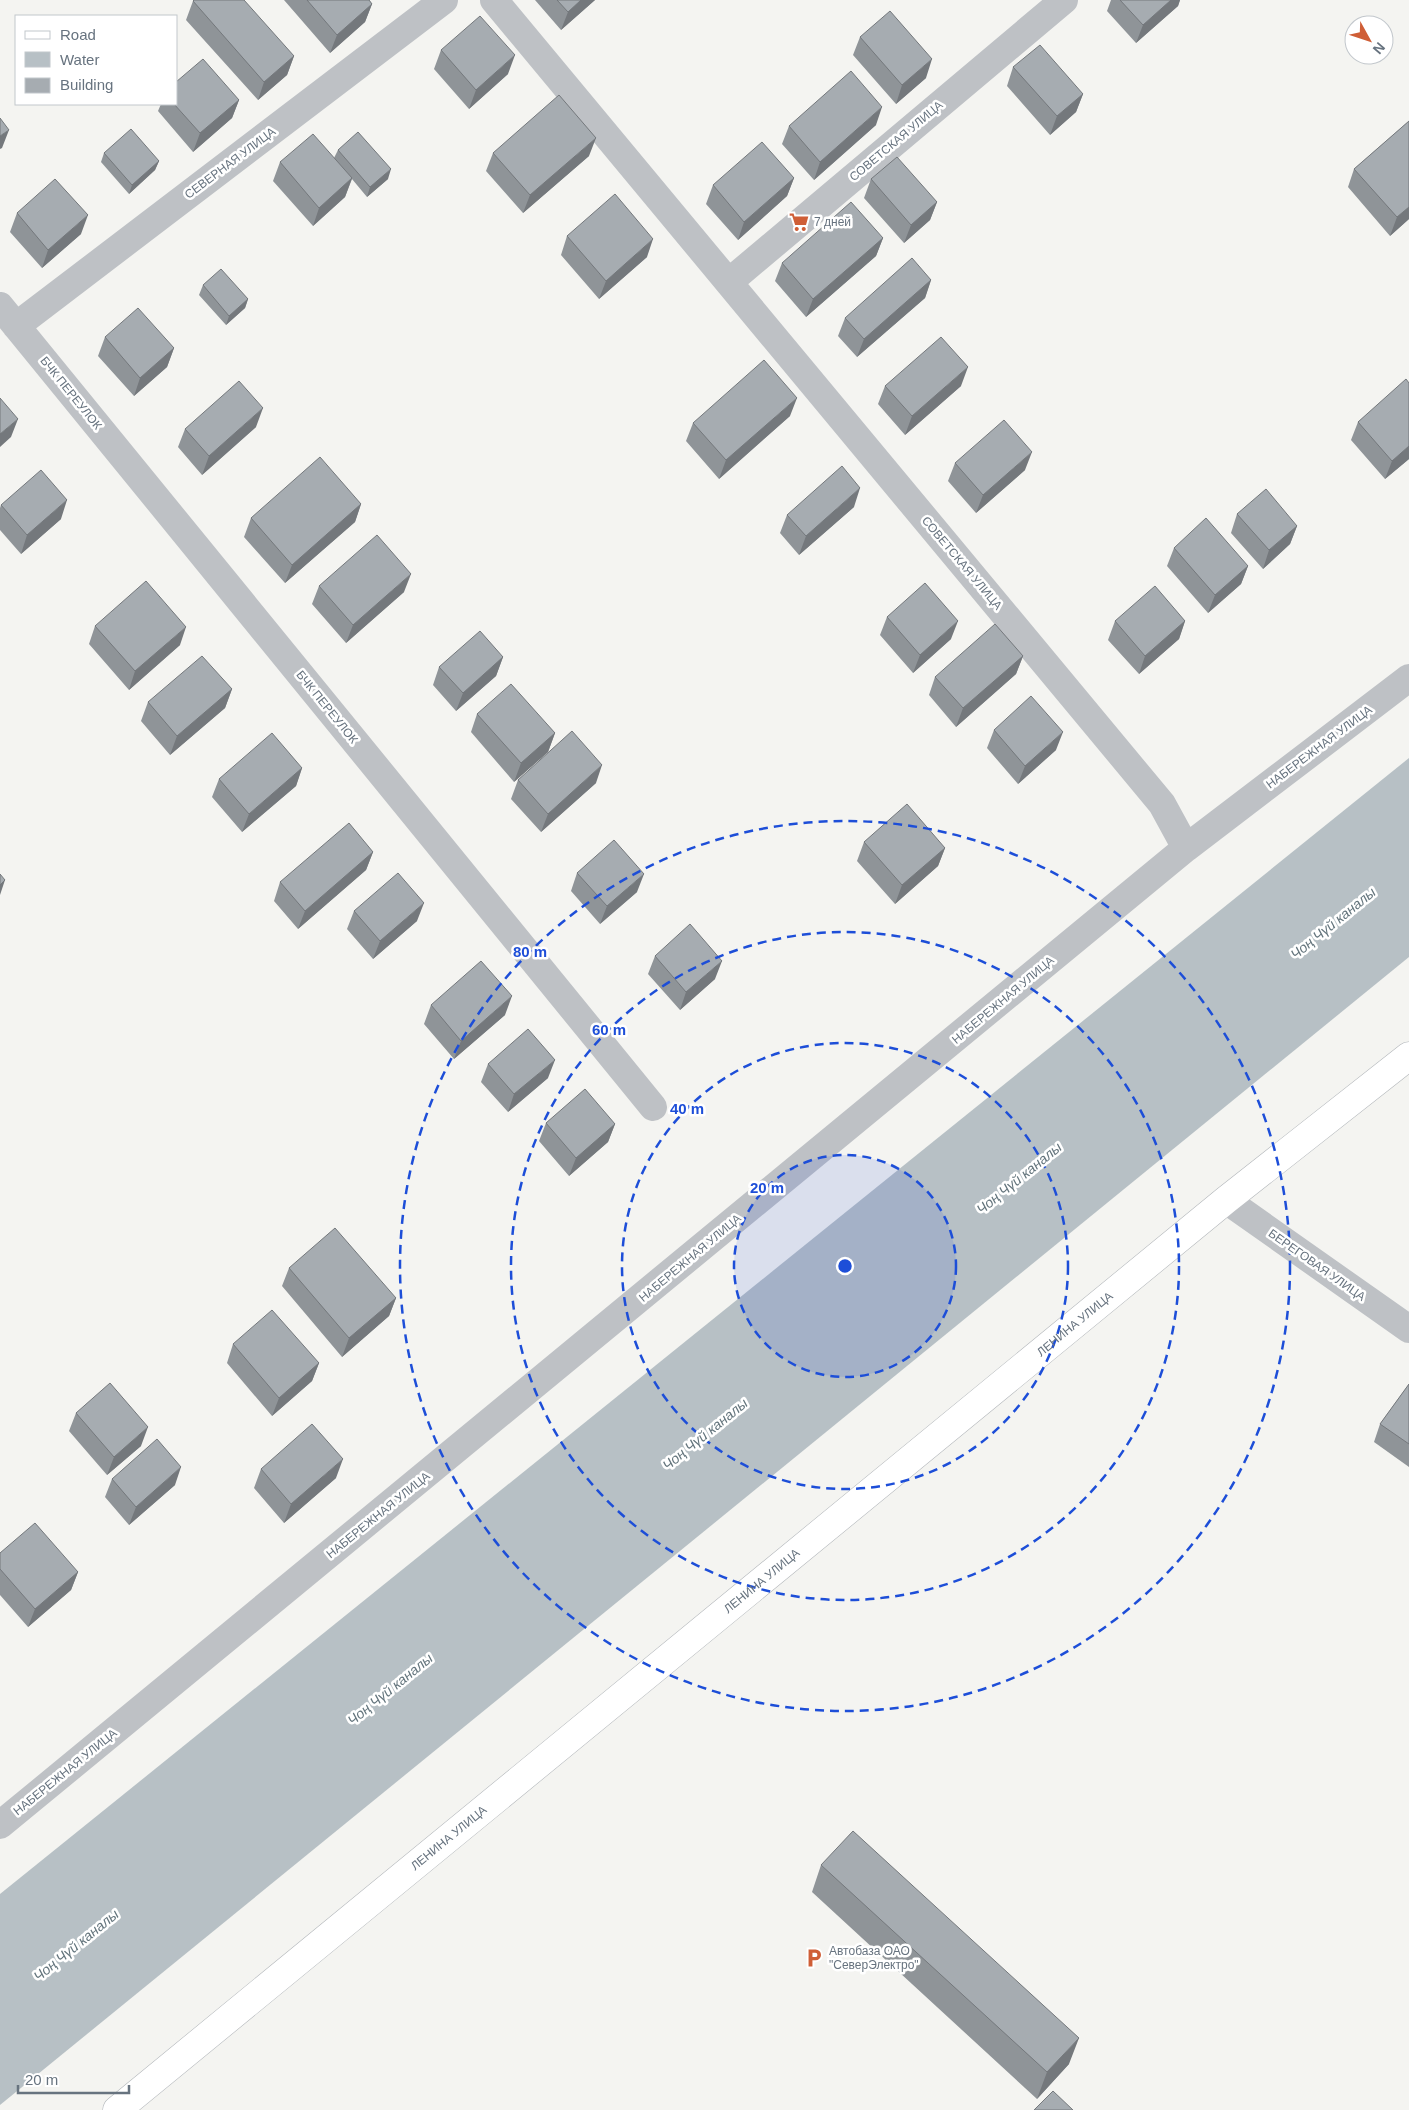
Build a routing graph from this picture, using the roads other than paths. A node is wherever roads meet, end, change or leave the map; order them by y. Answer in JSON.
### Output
{"nodes":[{"id":1,"x":444,"y":0,"type":"edge"},
{"id":2,"x":494,"y":0,"type":"edge"},
{"id":3,"x":1064,"y":0,"type":"edge"},
{"id":4,"x":729,"y":282,"type":"junction"},
{"id":5,"x":8,"y":316,"type":"edge"},
{"id":6,"x":1409,"y":678,"type":"edge"},
{"id":7,"x":1186,"y":848,"type":"junction"},
{"id":8,"x":1409,"y":1056,"type":"edge"},
{"id":9,"x":653,"y":1107,"type":"dead end"},
{"id":10,"x":1226,"y":1200,"type":"junction"},
{"id":11,"x":1409,"y":1329,"type":"edge"},
{"id":12,"x":0,"y":1825,"type":"edge"},
{"id":13,"x":117,"y":2110,"type":"edge"}],
"edges":[{"from":1,"to":5,"type":"street","name":"СЕВЕРНАЯ УЛИЦА"},
{"from":2,"to":4,"type":"street","name":"СОВЕТСКАЯ УЛИЦА"},
{"from":3,"to":4,"type":"street","name":"СОВЕТСКАЯ УЛИЦА"},
{"from":4,"to":7,"type":"street","name":"СОВЕТСКАЯ УЛИЦА"},
{"from":5,"to":9,"type":"street","name":"БЧК ПЕРЕУЛОК"},
{"from":6,"to":7,"type":"street","name":"НАБЕРЕЖНАЯ УЛИЦА"},
{"from":7,"to":12,"type":"street","name":"НАБЕРЕЖНАЯ УЛИЦА"},
{"from":8,"to":10,"type":"street","name":"ЛЕНИНА УЛИЦА"},
{"from":10,"to":11,"type":"street","name":"БЕРЕГОВАЯ УЛИЦА"},
{"from":10,"to":13,"type":"street","name":"ЛЕНИНА УЛИЦА"}]}
